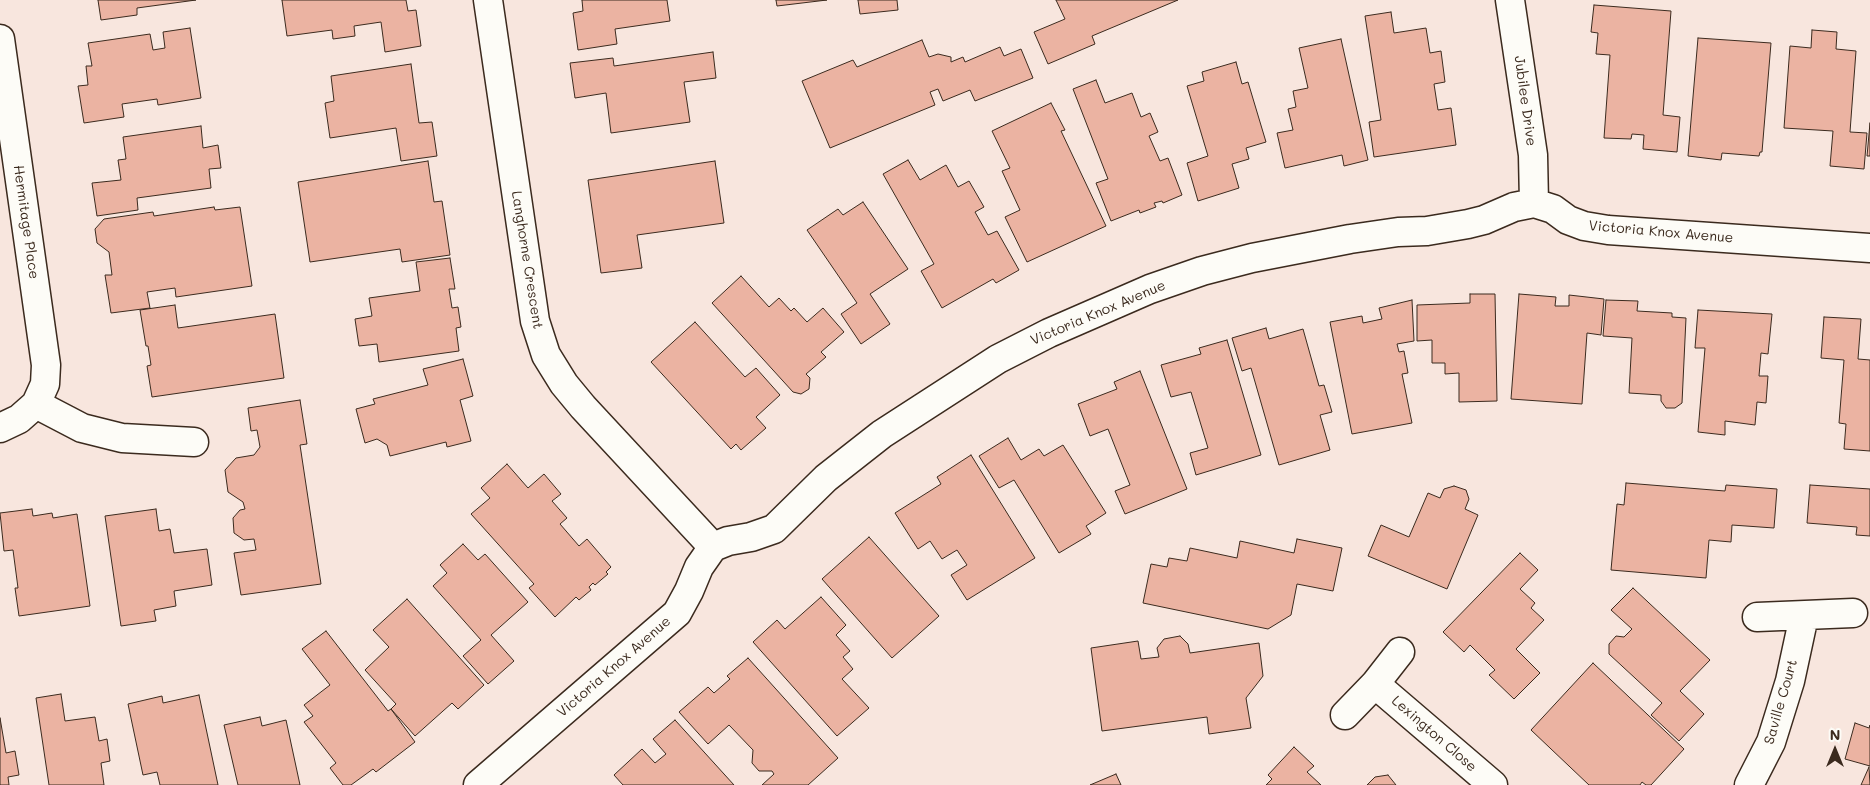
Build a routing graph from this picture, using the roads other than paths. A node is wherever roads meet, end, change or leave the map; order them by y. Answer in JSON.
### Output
{"nodes":[{"id":1,"x":488,"y":0,"type":"edge"},
{"id":2,"x":1510,"y":0,"type":"edge"},
{"id":3,"x":0,"y":39,"type":"edge"},
{"id":4,"x":1534,"y":203,"type":"junction"},
{"id":5,"x":1870,"y":248,"type":"edge"},
{"id":6,"x":36,"y":404,"type":"junction"},
{"id":7,"x":0,"y":428,"type":"edge"},
{"id":8,"x":194,"y":442,"type":"dead end"},
{"id":9,"x":713,"y":547,"type":"junction"},
{"id":10,"x":1853,"y":613,"type":"dead end"},
{"id":11,"x":1804,"y":616,"type":"junction"},
{"id":12,"x":1757,"y":617,"type":"dead end"},
{"id":13,"x":1400,"y":652,"type":"dead end"},
{"id":14,"x":1375,"y":684,"type":"junction"},
{"id":15,"x":1345,"y":716,"type":"dead end"},
{"id":16,"x":478,"y":785,"type":"edge"},
{"id":17,"x":1493,"y":785,"type":"edge"},
{"id":18,"x":1749,"y":785,"type":"edge"}],
"edges":[{"from":1,"to":9,"type":"street","name":"Langhorne Crescent"},
{"from":2,"to":4,"type":"street","name":"Jubilee Drive"},
{"from":3,"to":6,"type":"street","name":"Hermitage Place"},
{"from":4,"to":5,"type":"street","name":"Victoria Knox Avenue"},
{"from":4,"to":9,"type":"street","name":"Victoria Knox Avenue"},
{"from":6,"to":7,"type":"street","name":"Hermitage Place"},
{"from":6,"to":8,"type":"street"},
{"from":9,"to":16,"type":"street","name":"Victoria Knox Avenue"},
{"from":10,"to":11,"type":"street"},
{"from":11,"to":12,"type":"street"},
{"from":11,"to":18,"type":"street","name":"Saville Court"},
{"from":13,"to":14,"type":"street"},
{"from":14,"to":15,"type":"street"},
{"from":14,"to":17,"type":"street","name":"Lexington Close"}]}
